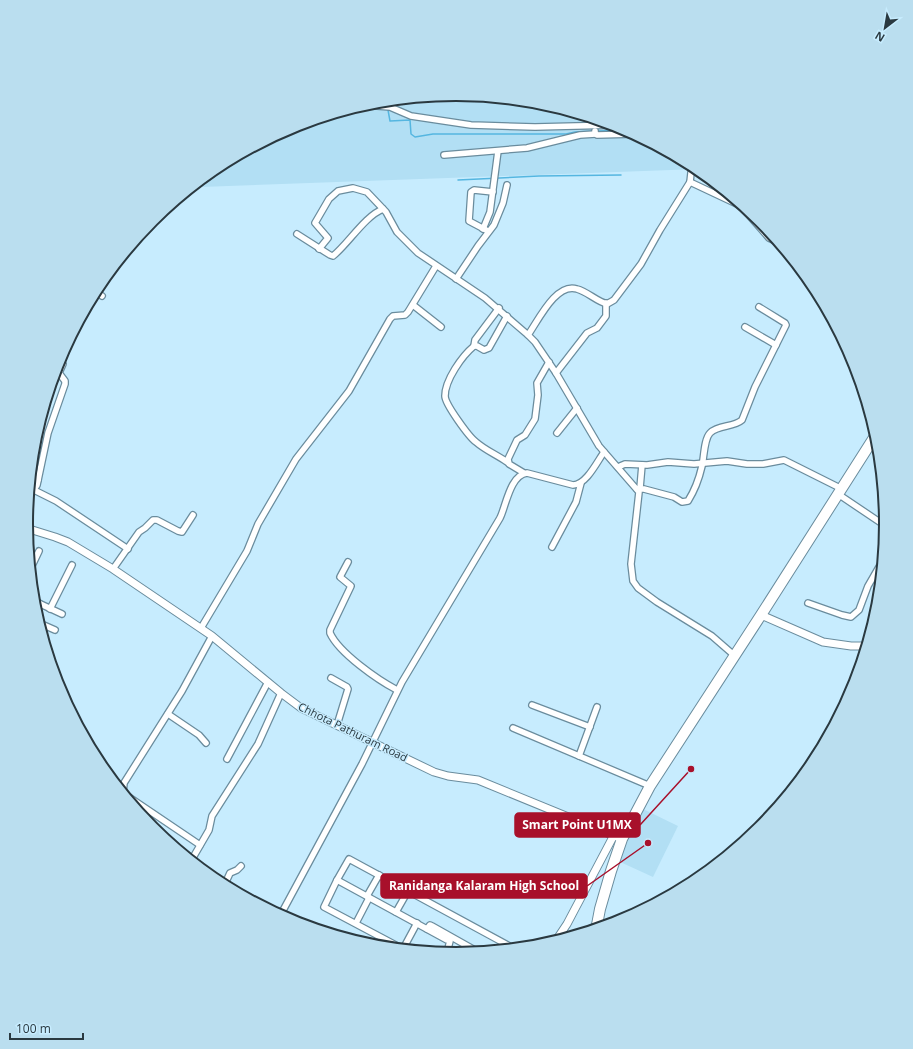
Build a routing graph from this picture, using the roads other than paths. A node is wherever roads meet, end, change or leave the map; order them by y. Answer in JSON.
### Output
{"nodes":[{"id":1,"x":388,"y":107,"type":"edge"},
{"id":2,"x":606,"y":128,"type":"edge"},
{"id":3,"x":595,"y":131,"type":"junction"},
{"id":4,"x":618,"y":133,"type":"edge"},
{"id":5,"x":498,"y":151,"type":"junction"},
{"id":6,"x":444,"y":155,"type":"dead end"},
{"id":7,"x":691,"y":172,"type":"edge"},
{"id":8,"x":690,"y":182,"type":"junction"},
{"id":9,"x":508,"y":186,"type":"dead end"},
{"id":10,"x":493,"y":192,"type":"junction"},
{"id":11,"x":724,"y":197,"type":"edge"},
{"id":12,"x":383,"y":209,"type":"junction"},
{"id":13,"x":486,"y":230,"type":"junction"},
{"id":14,"x":297,"y":234,"type":"dead end"},
{"id":15,"x":319,"y":249,"type":"junction"},
{"id":16,"x":436,"y":266,"type":"junction"},
{"id":17,"x":456,"y":279,"type":"junction"},
{"id":18,"x":606,"y":303,"type":"junction"},
{"id":19,"x":413,"y":305,"type":"junction"},
{"id":20,"x":759,"y":307,"type":"dead end"},
{"id":21,"x":498,"y":308,"type":"junction"},
{"id":22,"x":507,"y":316,"type":"junction"},
{"id":23,"x":441,"y":327,"type":"dead end"},
{"id":24,"x":746,"y":327,"type":"dead end"},
{"id":25,"x":528,"y":335,"type":"junction"},
{"id":26,"x":776,"y":345,"type":"junction"},
{"id":27,"x":474,"y":346,"type":"junction"},
{"id":28,"x":549,"y":362,"type":"junction"},
{"id":29,"x":556,"y":373,"type":"junction"},
{"id":30,"x":60,"y":375,"type":"edge"},
{"id":31,"x":577,"y":408,"type":"junction"},
{"id":32,"x":557,"y":433,"type":"dead end"},
{"id":33,"x":872,"y":441,"type":"edge"},
{"id":34,"x":604,"y":452,"type":"junction"},
{"id":35,"x":508,"y":462,"type":"junction"},
{"id":36,"x":702,"y":464,"type":"junction"},
{"id":37,"x":642,"y":465,"type":"junction"},
{"id":38,"x":618,"y":467,"type":"junction"},
{"id":39,"x":524,"y":473,"type":"junction"},
{"id":40,"x":38,"y":480,"type":"joint"},
{"id":41,"x":581,"y":483,"type":"junction"},
{"id":42,"x":35,"y":487,"type":"edge"},
{"id":43,"x":639,"y":488,"type":"junction"},
{"id":44,"x":34,"y":490,"type":"edge"},
{"id":45,"x":840,"y":491,"type":"junction"},
{"id":46,"x":194,"y":515,"type":"dead end"},
{"id":47,"x":880,"y":521,"type":"edge"},
{"id":48,"x":33,"y":530,"type":"edge"},
{"id":49,"x":552,"y":547,"type":"dead end"},
{"id":50,"x":128,"y":549,"type":"junction"},
{"id":51,"x":39,"y":551,"type":"dead end"},
{"id":52,"x":35,"y":560,"type":"edge"},
{"id":53,"x":348,"y":562,"type":"dead end"},
{"id":54,"x":72,"y":565,"type":"dead end"},
{"id":55,"x":113,"y":569,"type":"junction"},
{"id":56,"x":877,"y":572,"type":"edge"},
{"id":57,"x":808,"y":603,"type":"dead end"},
{"id":58,"x":41,"y":604,"type":"edge"},
{"id":59,"x":50,"y":609,"type":"junction"},
{"id":60,"x":62,"y":614,"type":"dead end"},
{"id":61,"x":761,"y":616,"type":"junction"},
{"id":62,"x":45,"y":626,"type":"edge"},
{"id":63,"x":200,"y":628,"type":"junction"},
{"id":64,"x":55,"y":630,"type":"dead end"},
{"id":65,"x":212,"y":636,"type":"junction"},
{"id":66,"x":862,"y":646,"type":"edge"},
{"id":67,"x":735,"y":656,"type":"junction"},
{"id":68,"x":331,"y":678,"type":"dead end"},
{"id":69,"x":268,"y":682,"type":"junction"},
{"id":70,"x":398,"y":690,"type":"junction"},
{"id":71,"x":280,"y":693,"type":"junction"},
{"id":72,"x":532,"y":705,"type":"dead end"},
{"id":73,"x":598,"y":707,"type":"dead end"},
{"id":74,"x":168,"y":714,"type":"junction"},
{"id":75,"x":338,"y":725,"type":"junction"},
{"id":76,"x":590,"y":727,"type":"junction"},
{"id":77,"x":513,"y":728,"type":"dead end"},
{"id":78,"x":372,"y":742,"type":"junction"},
{"id":79,"x":206,"y":743,"type":"dead end"},
{"id":80,"x":579,"y":756,"type":"junction"},
{"id":81,"x":227,"y":759,"type":"dead end"},
{"id":82,"x":124,"y":786,"type":"edge"},
{"id":83,"x":650,"y":786,"type":"junction"},
{"id":84,"x":137,"y":803,"type":"edge"},
{"id":85,"x":618,"y":837,"type":"junction"},
{"id":86,"x":200,"y":846,"type":"junction"},
{"id":87,"x":194,"y":856,"type":"edge"},
{"id":88,"x":241,"y":866,"type":"dead end"},
{"id":89,"x":379,"y":874,"type":"junction"},
{"id":90,"x":227,"y":880,"type":"edge"},
{"id":91,"x":337,"y":880,"type":"junction"},
{"id":92,"x":408,"y":891,"type":"junction"},
{"id":93,"x":368,"y":897,"type":"junction"},
{"id":94,"x":282,"y":910,"type":"edge"},
{"id":95,"x":396,"y":912,"type":"junction"},
{"id":96,"x":356,"y":923,"type":"junction"},
{"id":97,"x":417,"y":923,"type":"junction"},
{"id":98,"x":597,"y":924,"type":"edge"},
{"id":99,"x":427,"y":929,"type":"junction"},
{"id":100,"x":559,"y":935,"type":"edge"},
{"id":101,"x":392,"y":943,"type":"edge"},
{"id":102,"x":406,"y":945,"type":"edge"},
{"id":103,"x":507,"y":945,"type":"edge"},
{"id":104,"x":470,"y":947,"type":"edge"},
{"id":105,"x":448,"y":948,"type":"edge"}],
"edges":[{"from":1,"to":3,"type":"street"},
{"from":2,"to":3,"type":"street"},
{"from":3,"to":4,"type":"street"},
{"from":3,"to":5,"type":"street"},
{"from":5,"to":6,"type":"street"},
{"from":5,"to":10,"type":"street"},
{"from":7,"to":8,"type":"street"},
{"from":8,"to":11,"type":"street"},
{"from":8,"to":18,"type":"street"},
{"from":9,"to":13,"type":"street"},
{"from":10,"to":13,"type":"street"},
{"from":10,"to":13,"type":"street"},
{"from":12,"to":15,"type":"street"},
{"from":12,"to":15,"type":"street"},
{"from":12,"to":16,"type":"street"},
{"from":13,"to":17,"type":"street"},
{"from":14,"to":15,"type":"street"},
{"from":16,"to":17,"type":"street"},
{"from":16,"to":19,"type":"street"},
{"from":17,"to":21,"type":"street"},
{"from":18,"to":25,"type":"street"},
{"from":18,"to":29,"type":"street"},
{"from":19,"to":23,"type":"street"},
{"from":19,"to":63,"type":"street"},
{"from":20,"to":26,"type":"street"},
{"from":21,"to":22,"type":"street"},
{"from":21,"to":27,"type":"street"},
{"from":22,"to":25,"type":"street"},
{"from":22,"to":27,"type":"street"},
{"from":24,"to":26,"type":"street"},
{"from":25,"to":28,"type":"street"},
{"from":26,"to":36,"type":"street"},
{"from":27,"to":35,"type":"street"},
{"from":28,"to":29,"type":"street"},
{"from":28,"to":35,"type":"street"},
{"from":29,"to":31,"type":"street"},
{"from":30,"to":40,"type":"street"},
{"from":31,"to":32,"type":"street"},
{"from":31,"to":34,"type":"street"},
{"from":33,"to":45,"type":"highway"},
{"from":34,"to":38,"type":"street"},
{"from":34,"to":41,"type":"street"},
{"from":35,"to":39,"type":"street"},
{"from":36,"to":37,"type":"street"},
{"from":36,"to":43,"type":"street"},
{"from":36,"to":45,"type":"street"},
{"from":37,"to":38,"type":"street"},
{"from":37,"to":43,"type":"street"},
{"from":38,"to":43,"type":"street"},
{"from":39,"to":41,"type":"street"},
{"from":39,"to":70,"type":"street"},
{"from":40,"to":42,"type":"street"},
{"from":41,"to":49,"type":"street"},
{"from":43,"to":67,"type":"street"},
{"from":44,"to":50,"type":"street"},
{"from":45,"to":47,"type":"street"},
{"from":45,"to":61,"type":"highway"},
{"from":46,"to":50,"type":"street"},
{"from":48,"to":55,"type":"street","name":"Chhota Pathuram Road"},
{"from":50,"to":55,"type":"street"},
{"from":51,"to":52,"type":"street"},
{"from":53,"to":70,"type":"street"},
{"from":54,"to":59,"type":"street"},
{"from":55,"to":63,"type":"street","name":"Chhota Pathuram Road"},
{"from":56,"to":57,"type":"street"},
{"from":58,"to":59,"type":"street"},
{"from":59,"to":60,"type":"street"},
{"from":61,"to":66,"type":"street"},
{"from":61,"to":67,"type":"highway"},
{"from":62,"to":64,"type":"street"},
{"from":63,"to":65,"type":"street","name":"Chhota Pathuram Road"},
{"from":65,"to":69,"type":"street","name":"Chhota Pathuram Road"},
{"from":65,"to":74,"type":"street"},
{"from":67,"to":83,"type":"highway"},
{"from":68,"to":75,"type":"street"},
{"from":69,"to":71,"type":"street","name":"Chhota Pathuram Road"},
{"from":69,"to":81,"type":"street"},
{"from":70,"to":78,"type":"street"},
{"from":71,"to":75,"type":"street","name":"Chhota Pathuram Road"},
{"from":71,"to":86,"type":"street"},
{"from":72,"to":76,"type":"street"},
{"from":73,"to":76,"type":"street"},
{"from":74,"to":79,"type":"street"},
{"from":74,"to":82,"type":"street"},
{"from":75,"to":78,"type":"street","name":"Chhota Pathuram Road"},
{"from":76,"to":80,"type":"street"},
{"from":77,"to":80,"type":"street"},
{"from":78,"to":85,"type":"street","name":"Chhota Pathuram Road"},
{"from":78,"to":94,"type":"street"},
{"from":80,"to":83,"type":"street"},
{"from":83,"to":85,"type":"highway"},
{"from":84,"to":86,"type":"street"},
{"from":85,"to":98,"type":"highway"},
{"from":85,"to":100,"type":"street"},
{"from":86,"to":87,"type":"street"},
{"from":88,"to":90,"type":"street"},
{"from":89,"to":91,"type":"street"},
{"from":89,"to":92,"type":"street"},
{"from":89,"to":93,"type":"street"},
{"from":91,"to":93,"type":"street"},
{"from":91,"to":96,"type":"street"},
{"from":92,"to":95,"type":"street"},
{"from":92,"to":103,"type":"street"},
{"from":93,"to":95,"type":"street"},
{"from":93,"to":96,"type":"street"},
{"from":95,"to":97,"type":"street"},
{"from":96,"to":101,"type":"street"},
{"from":97,"to":99,"type":"street"},
{"from":97,"to":102,"type":"street"},
{"from":99,"to":104,"type":"street"},
{"from":99,"to":105,"type":"street"}]}
